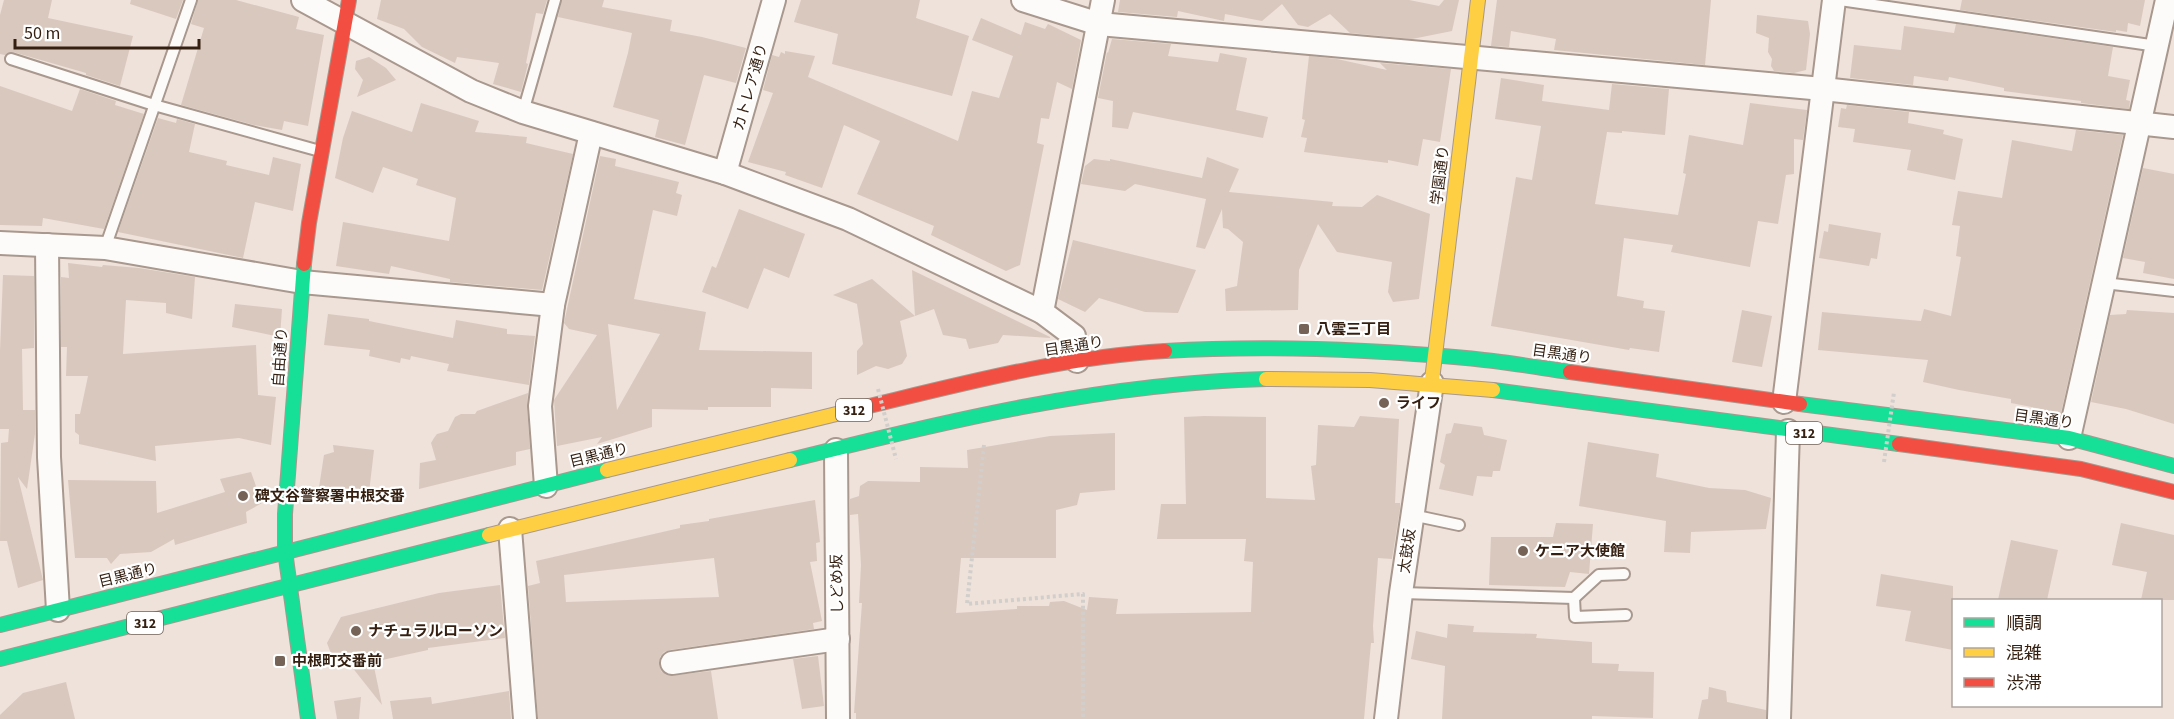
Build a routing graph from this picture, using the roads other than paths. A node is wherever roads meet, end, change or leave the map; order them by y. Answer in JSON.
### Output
{"nodes":[{"id":1,"x":191,"y":0,"type":"edge"},
{"id":2,"x":303,"y":0,"type":"edge"},
{"id":3,"x":350,"y":0,"type":"edge"},
{"id":4,"x":555,"y":0,"type":"edge"},
{"id":5,"x":774,"y":0,"type":"edge"},
{"id":6,"x":1023,"y":0,"type":"edge"},
{"id":7,"x":1103,"y":0,"type":"edge"},
{"id":8,"x":1478,"y":0,"type":"edge"},
{"id":9,"x":1834,"y":0,"type":"edge"},
{"id":10,"x":1840,"y":0,"type":"edge"},
{"id":11,"x":2168,"y":0,"type":"edge"},
{"id":12,"x":345,"y":24,"type":"junction"},
{"id":13,"x":1099,"y":24,"type":"junction"},
{"id":14,"x":2157,"y":46,"type":"junction"},
{"id":15,"x":1471,"y":57,"type":"junction"},
{"id":16,"x":11,"y":59,"type":"dead end"},
{"id":17,"x":1823,"y":89,"type":"junction"},
{"id":18,"x":154,"y":105,"type":"junction"},
{"id":19,"x":523,"y":112,"type":"junction"},
{"id":20,"x":2140,"y":123,"type":"junction"},
{"id":21,"x":2174,"y":127,"type":"edge"},
{"id":22,"x":591,"y":133,"type":"junction"},
{"id":23,"x":323,"y":152,"type":"junction"},
{"id":24,"x":725,"y":173,"type":"junction"},
{"id":25,"x":0,"y":243,"type":"edge"},
{"id":26,"x":47,"y":245,"type":"junction"},
{"id":27,"x":105,"y":248,"type":"junction"},
{"id":28,"x":302,"y":282,"type":"junction"},
{"id":29,"x":2104,"y":283,"type":"junction"},
{"id":30,"x":2174,"y":291,"type":"edge"},
{"id":31,"x":553,"y":305,"type":"junction"},
{"id":32,"x":1042,"y":312,"type":"junction"},
{"id":33,"x":1435,"y":354,"type":"junction"},
{"id":34,"x":1077,"y":362,"type":"junction"},
{"id":35,"x":1432,"y":383,"type":"junction"},
{"id":36,"x":1784,"y":402,"type":"junction"},
{"id":37,"x":1788,"y":431,"type":"junction"},
{"id":38,"x":2069,"y":438,"type":"junction"},
{"id":39,"x":836,"y":450,"type":"junction"},
{"id":40,"x":2174,"y":466,"type":"edge"},
{"id":41,"x":546,"y":486,"type":"junction"},
{"id":42,"x":2174,"y":492,"type":"edge"},
{"id":43,"x":1412,"y":515,"type":"junction"},
{"id":44,"x":1459,"y":525,"type":"dead end"},
{"id":45,"x":510,"y":530,"type":"junction"},
{"id":46,"x":285,"y":551,"type":"junction"},
{"id":47,"x":1624,"y":574,"type":"dead end"},
{"id":48,"x":291,"y":586,"type":"junction"},
{"id":49,"x":1401,"y":593,"type":"junction"},
{"id":50,"x":1574,"y":598,"type":"junction"},
{"id":51,"x":58,"y":610,"type":"junction"},
{"id":52,"x":1626,"y":615,"type":"dead end"},
{"id":53,"x":0,"y":625,"type":"edge"},
{"id":54,"x":838,"y":639,"type":"junction"},
{"id":55,"x":0,"y":659,"type":"edge"},
{"id":56,"x":672,"y":663,"type":"dead end"},
{"id":57,"x":308,"y":719,"type":"edge"},
{"id":58,"x":525,"y":719,"type":"edge"},
{"id":59,"x":838,"y":719,"type":"edge"},
{"id":60,"x":1386,"y":719,"type":"edge"},
{"id":61,"x":1779,"y":719,"type":"edge"}],
"edges":[{"from":1,"to":18,"type":"lane"},
{"from":2,"to":12,"type":"street"},
{"from":3,"to":12,"type":"main road","name":"自由通り"},
{"from":4,"to":19,"type":"lane"},
{"from":5,"to":24,"type":"street","name":"カトレア通り"},
{"from":6,"to":13,"type":"street"},
{"from":7,"to":13,"type":"street"},
{"from":8,"to":15,"type":"main road","name":"学園通り"},
{"from":9,"to":17,"type":"street"},
{"from":10,"to":14,"type":"lane"},
{"from":11,"to":14,"type":"street"},
{"from":12,"to":19,"type":"street"},
{"from":12,"to":23,"type":"main road","name":"自由通り"},
{"from":13,"to":15,"type":"street"},
{"from":13,"to":32,"type":"street"},
{"from":14,"to":20,"type":"street"},
{"from":15,"to":17,"type":"street"},
{"from":15,"to":33,"type":"main road","name":"学園通り"},
{"from":16,"to":18,"type":"lane"},
{"from":17,"to":20,"type":"street"},
{"from":17,"to":36,"type":"street"},
{"from":18,"to":23,"type":"lane"},
{"from":18,"to":27,"type":"lane"},
{"from":19,"to":22,"type":"street"},
{"from":20,"to":21,"type":"street"},
{"from":20,"to":29,"type":"street"},
{"from":22,"to":24,"type":"street"},
{"from":22,"to":31,"type":"street"},
{"from":23,"to":28,"type":"main road","name":"自由通り"},
{"from":24,"to":32,"type":"street"},
{"from":25,"to":26,"type":"street"},
{"from":26,"to":27,"type":"street"},
{"from":26,"to":51,"type":"street"},
{"from":27,"to":28,"type":"street"},
{"from":28,"to":31,"type":"street"},
{"from":28,"to":46,"type":"main road","name":"自由通り"},
{"from":29,"to":30,"type":"lane"},
{"from":29,"to":38,"type":"street"},
{"from":31,"to":41,"type":"street"},
{"from":32,"to":34,"type":"street"},
{"from":33,"to":34,"type":"main road","name":"目黒通り","number":"312"},
{"from":33,"to":35,"type":"main road","name":"学園通り"},
{"from":33,"to":36,"type":"main road","name":"目黒通り","number":"312"},
{"from":34,"to":41,"type":"main road","name":"目黒通り","number":"312"},
{"from":35,"to":37,"type":"main road","number":"312"},
{"from":35,"to":39,"type":"main road","number":"312"},
{"from":35,"to":43,"type":"street","name":"太鼓坂"},
{"from":36,"to":38,"type":"main road","name":"目黒通り","number":"312"},
{"from":37,"to":42,"type":"main road","number":"312"},
{"from":37,"to":61,"type":"street"},
{"from":38,"to":40,"type":"main road","name":"目黒通り","number":"312"},
{"from":39,"to":45,"type":"main road","number":"312"},
{"from":39,"to":54,"type":"street","name":"しどめ坂"},
{"from":41,"to":46,"type":"main road","name":"目黒通り","number":"312"},
{"from":43,"to":44,"type":"lane"},
{"from":43,"to":49,"type":"street","name":"太鼓坂"},
{"from":45,"to":48,"type":"main road","number":"312"},
{"from":45,"to":58,"type":"street"},
{"from":46,"to":48,"type":"main road","name":"自由通り"},
{"from":46,"to":51,"type":"main road","name":"目黒通り","number":"312"},
{"from":47,"to":50,"type":"lane"},
{"from":48,"to":55,"type":"main road","number":"312"},
{"from":48,"to":57,"type":"main road","name":"自由通り"},
{"from":49,"to":50,"type":"lane"},
{"from":49,"to":60,"type":"street","name":"太鼓坂"},
{"from":50,"to":52,"type":"lane"},
{"from":51,"to":53,"type":"main road","name":"目黒通り","number":"312"},
{"from":54,"to":56,"type":"street"},
{"from":54,"to":59,"type":"street","name":"しどめ坂"}]}
